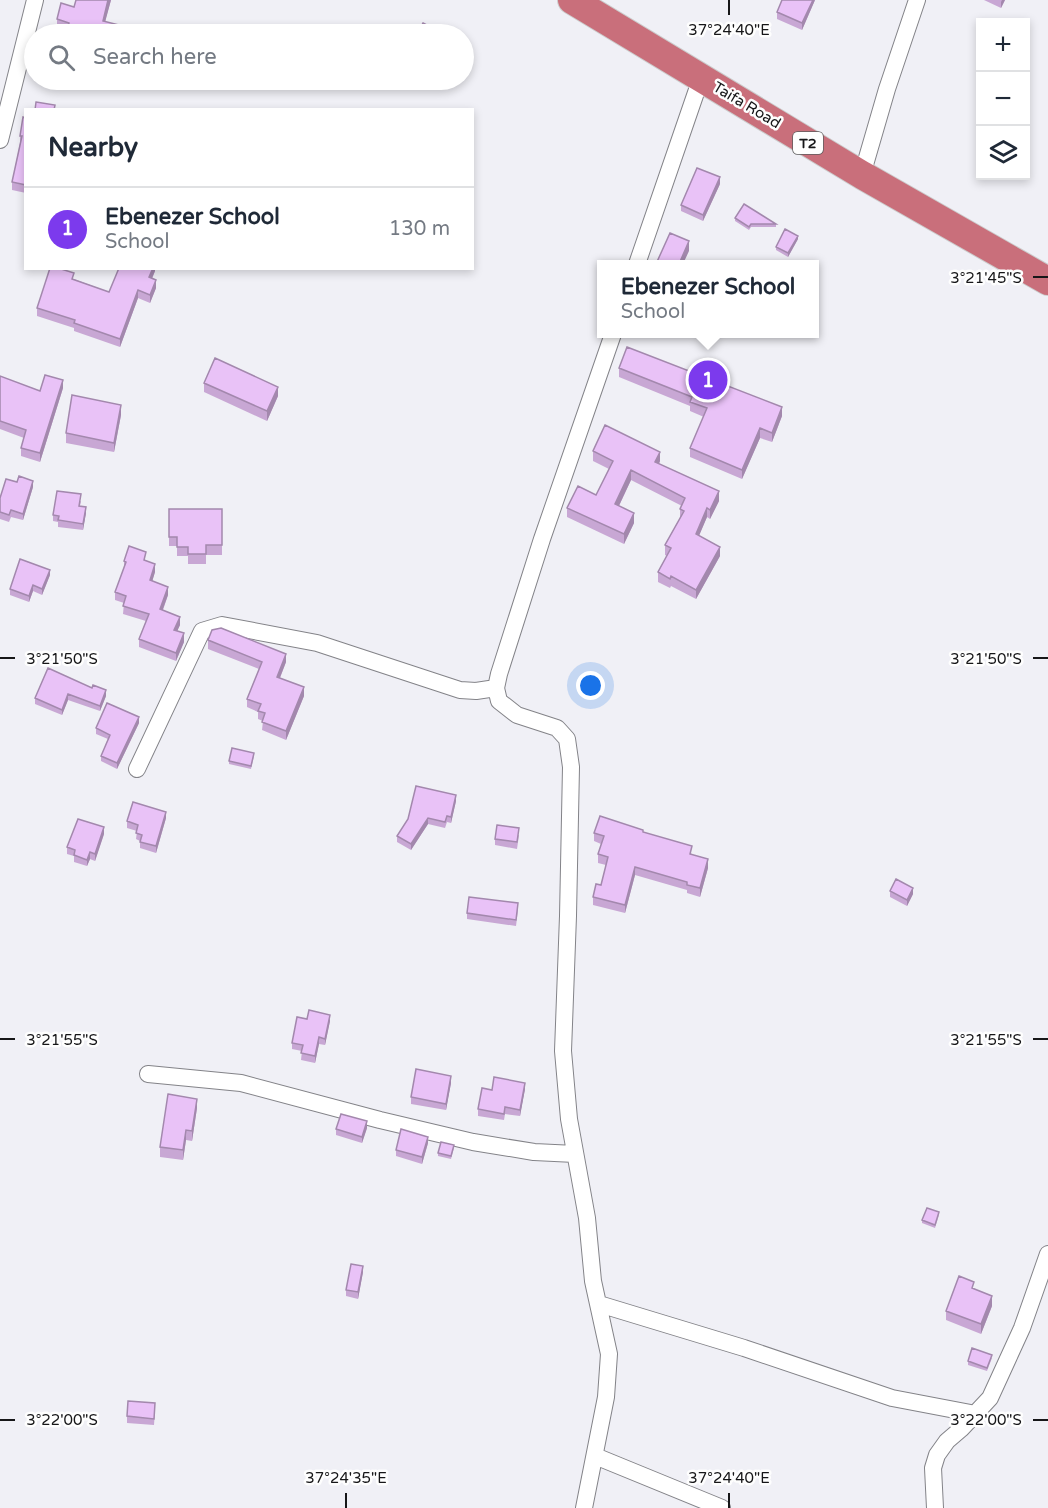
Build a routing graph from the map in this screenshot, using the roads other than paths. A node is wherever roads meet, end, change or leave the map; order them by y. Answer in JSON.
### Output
{"nodes":[{"id":1,"x":35,"y":0,"type":"edge"},
{"id":2,"x":572,"y":0,"type":"edge"},
{"id":3,"x":917,"y":0,"type":"edge"},
{"id":4,"x":29,"y":24,"type":"edge"},
{"id":5,"x":24,"y":44,"type":"edge"},
{"id":6,"x":701,"y":78,"type":"junction"},
{"id":7,"x":0,"y":140,"type":"edge"},
{"id":8,"x":862,"y":175,"type":"junction"},
{"id":9,"x":638,"y":260,"type":"edge"},
{"id":10,"x":1048,"y":281,"type":"edge"},
{"id":11,"x":611,"y":338,"type":"edge"},
{"id":12,"x":496,"y":688,"type":"junction"},
{"id":13,"x":137,"y":769,"type":"dead end"},
{"id":14,"x":148,"y":1074,"type":"dead end"},
{"id":15,"x":575,"y":1154,"type":"junction"},
{"id":16,"x":1048,"y":1254,"type":"edge"},
{"id":17,"x":599,"y":1304,"type":"junction"},
{"id":18,"x":976,"y":1414,"type":"junction"},
{"id":19,"x":595,"y":1456,"type":"junction"},
{"id":20,"x":584,"y":1508,"type":"edge"},
{"id":21,"x":722,"y":1508,"type":"edge"},
{"id":22,"x":935,"y":1508,"type":"edge"}],
"edges":[{"from":1,"to":4,"type":"street"},
{"from":2,"to":6,"type":"highway","name":"Taifa Road","number":"T2"},
{"from":3,"to":8,"type":"street"},
{"from":5,"to":7,"type":"street"},
{"from":6,"to":8,"type":"highway","name":"Taifa Road","number":"T2"},
{"from":6,"to":9,"type":"street"},
{"from":8,"to":10,"type":"highway","name":"Taifa Road","number":"T2"},
{"from":11,"to":12,"type":"street"},
{"from":12,"to":13,"type":"street"},
{"from":12,"to":15,"type":"street"},
{"from":14,"to":15,"type":"street"},
{"from":15,"to":17,"type":"street"},
{"from":16,"to":18,"type":"street"},
{"from":17,"to":18,"type":"street"},
{"from":17,"to":19,"type":"street"},
{"from":18,"to":22,"type":"street"},
{"from":19,"to":20,"type":"street"},
{"from":19,"to":21,"type":"street"}]}
